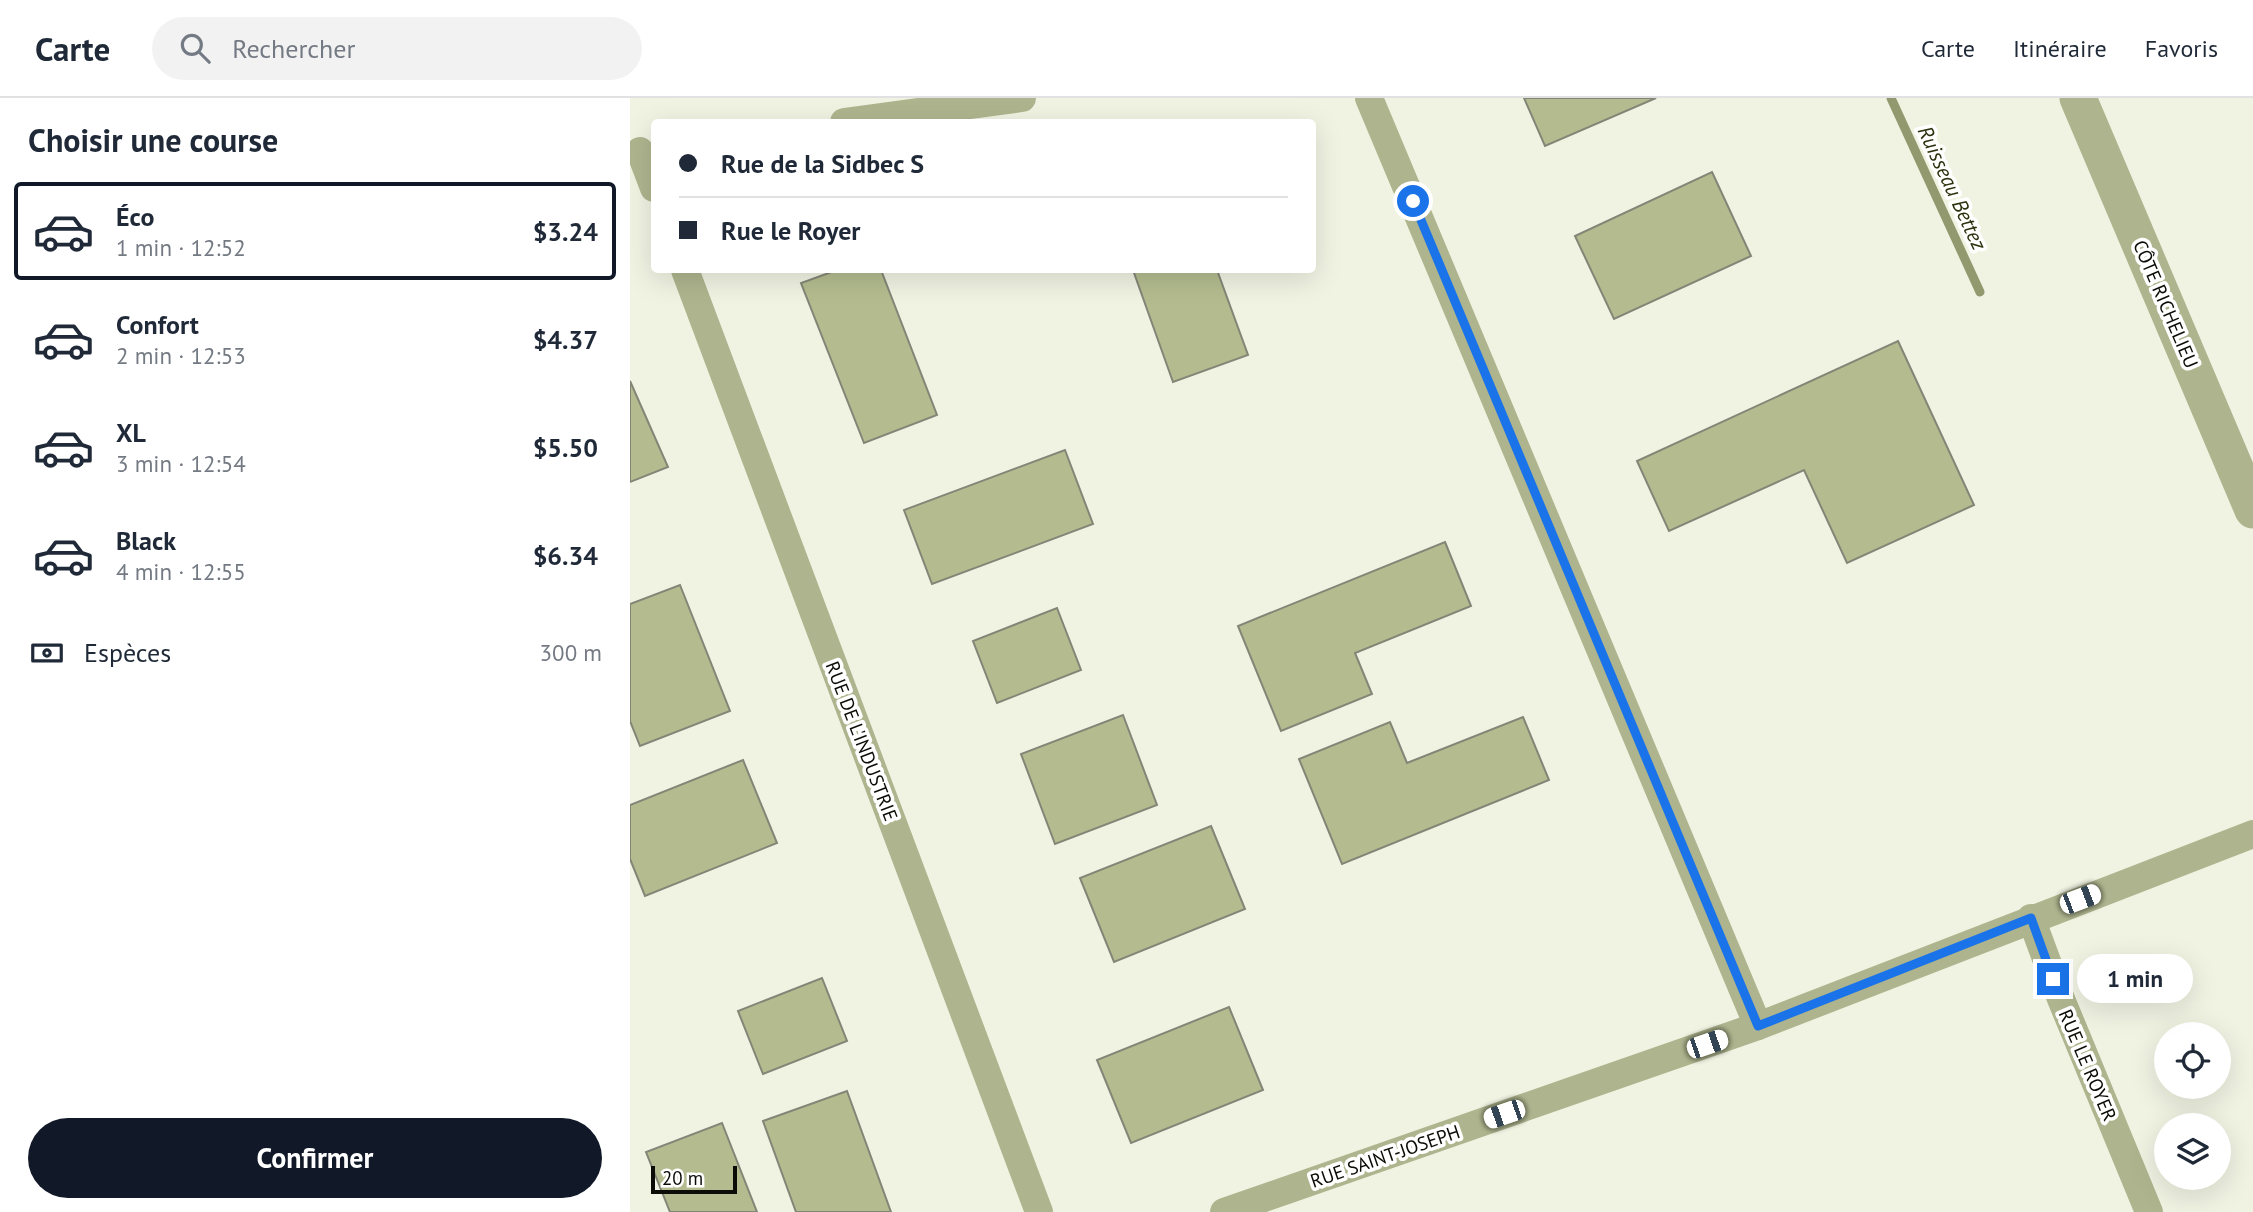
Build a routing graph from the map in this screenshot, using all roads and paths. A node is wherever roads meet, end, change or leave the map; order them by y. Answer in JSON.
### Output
{"nodes":[{"id":1,"x":1022,"y":98,"type":"edge"},
{"id":2,"x":1369,"y":98,"type":"edge"},
{"id":3,"x":2078,"y":98,"type":"edge"},
{"id":4,"x":866,"y":119,"type":"edge"},
{"id":5,"x":642,"y":151,"type":"edge"},
{"id":6,"x":651,"y":179,"type":"edge"},
{"id":7,"x":686,"y":273,"type":"edge"},
{"id":8,"x":2253,"y":510,"type":"edge"},
{"id":9,"x":2253,"y":834,"type":"edge"},
{"id":10,"x":2031,"y":918,"type":"junction"},
{"id":11,"x":1758,"y":1026,"type":"junction"},
{"id":12,"x":1039,"y":1212,"type":"edge"},
{"id":13,"x":1224,"y":1212,"type":"edge"},
{"id":14,"x":2149,"y":1212,"type":"edge"}],
"edges":[{"from":1,"to":4,"type":"street"},
{"from":2,"to":11,"type":"street"},
{"from":3,"to":8,"type":"street","name":"CÔTE RICHELIEU"},
{"from":5,"to":6,"type":"street"},
{"from":7,"to":12,"type":"street","name":"RUE DE L'INDUSTRIE"},
{"from":9,"to":10,"type":"street","name":"RUE SAINT-JOSEPH"},
{"from":10,"to":11,"type":"street","name":"RUE SAINT-JOSEPH"},
{"from":10,"to":14,"type":"street","name":"RUE LE ROYER"},
{"from":11,"to":13,"type":"street","name":"RUE SAINT-JOSEPH"}]}
